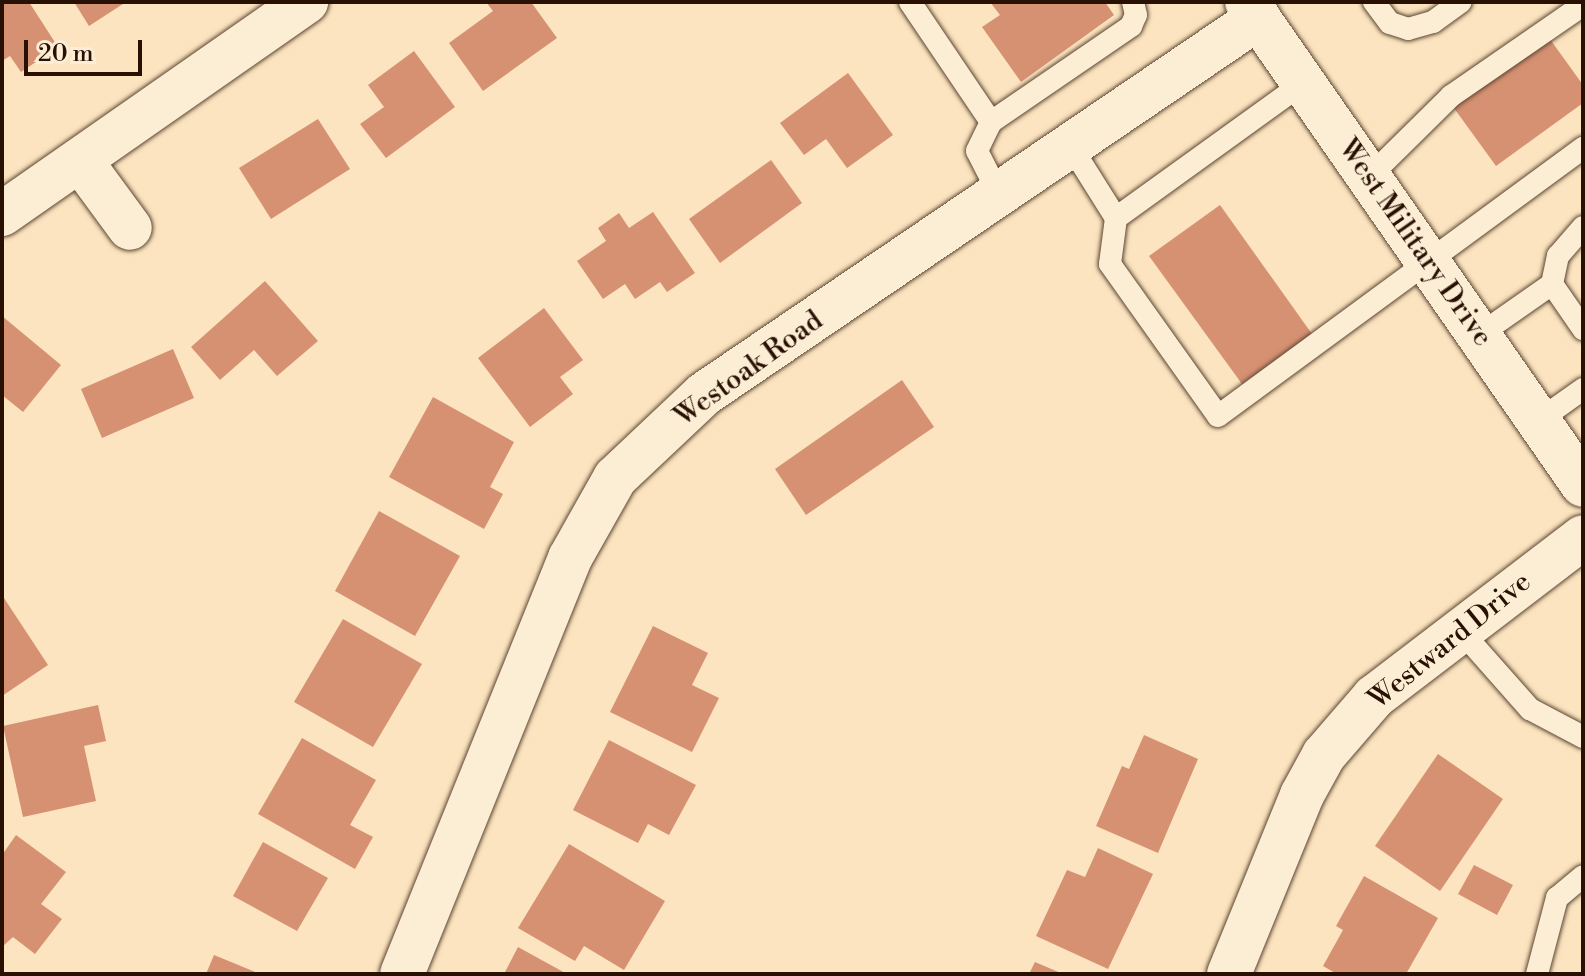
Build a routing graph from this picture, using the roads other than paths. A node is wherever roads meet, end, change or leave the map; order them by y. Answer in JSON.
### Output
{"nodes":[{"id":1,"x":306,"y":2,"type":"edge"},
{"id":2,"x":910,"y":2,"type":"edge"},
{"id":3,"x":1133,"y":2,"type":"edge"},
{"id":4,"x":1374,"y":2,"type":"edge"},
{"id":5,"x":1461,"y":2,"type":"edge"},
{"id":6,"x":1583,"y":5,"type":"edge"},
{"id":7,"x":1254,"y":8,"type":"edge"},
{"id":8,"x":1303,"y":83,"type":"junction"},
{"id":9,"x":991,"y":122,"type":"junction"},
{"id":10,"x":1070,"y":145,"type":"junction"},
{"id":11,"x":1583,"y":148,"type":"edge"},
{"id":12,"x":80,"y":160,"type":"junction"},
{"id":13,"x":1369,"y":177,"type":"junction"},
{"id":14,"x":999,"y":194,"type":"junction"},
{"id":15,"x":2,"y":214,"type":"edge"},
{"id":16,"x":1116,"y":218,"type":"junction"},
{"id":17,"x":1583,"y":227,"type":"edge"},
{"id":18,"x":130,"y":228,"type":"dead end"},
{"id":19,"x":1428,"y":263,"type":"junction"},
{"id":20,"x":1552,"y":284,"type":"junction"},
{"id":21,"x":1583,"y":329,"type":"edge"},
{"id":22,"x":1479,"y":335,"type":"junction"},
{"id":23,"x":1583,"y":389,"type":"edge"},
{"id":24,"x":1538,"y":421,"type":"junction"},
{"id":25,"x":1583,"y":485,"type":"edge"},
{"id":26,"x":1583,"y":537,"type":"edge"},
{"id":27,"x":1460,"y":630,"type":"junction"},
{"id":28,"x":1583,"y":737,"type":"edge"},
{"id":29,"x":1583,"y":876,"type":"edge"},
{"id":30,"x":402,"y":974,"type":"edge"},
{"id":31,"x":1229,"y":974,"type":"edge"},
{"id":32,"x":1537,"y":974,"type":"edge"}],
"edges":[{"from":1,"to":12,"type":"street"},
{"from":2,"to":9,"type":"lane"},
{"from":3,"to":9,"type":"lane"},
{"from":4,"to":5,"type":"lane"},
{"from":6,"to":13,"type":"lane"},
{"from":7,"to":8,"type":"street","name":"West Military Drive"},
{"from":7,"to":10,"type":"street","name":"Westoak Road"},
{"from":8,"to":13,"type":"street","name":"West Military Drive"},
{"from":8,"to":16,"type":"lane"},
{"from":9,"to":14,"type":"lane"},
{"from":10,"to":14,"type":"street","name":"Westoak Road"},
{"from":10,"to":16,"type":"lane"},
{"from":11,"to":19,"type":"lane"},
{"from":12,"to":15,"type":"street"},
{"from":12,"to":18,"type":"street"},
{"from":13,"to":19,"type":"street","name":"West Military Drive"},
{"from":14,"to":30,"type":"street","name":"Westoak Road"},
{"from":16,"to":19,"type":"lane"},
{"from":17,"to":20,"type":"lane"},
{"from":19,"to":22,"type":"street","name":"West Military Drive"},
{"from":20,"to":21,"type":"lane"},
{"from":20,"to":22,"type":"lane"},
{"from":22,"to":24,"type":"street","name":"West Military Drive"},
{"from":23,"to":24,"type":"lane"},
{"from":24,"to":25,"type":"street","name":"West Military Drive"},
{"from":26,"to":27,"type":"street","name":"Westward Drive"},
{"from":27,"to":28,"type":"lane"},
{"from":27,"to":31,"type":"street","name":"Westward Drive"},
{"from":29,"to":32,"type":"lane"}]}
